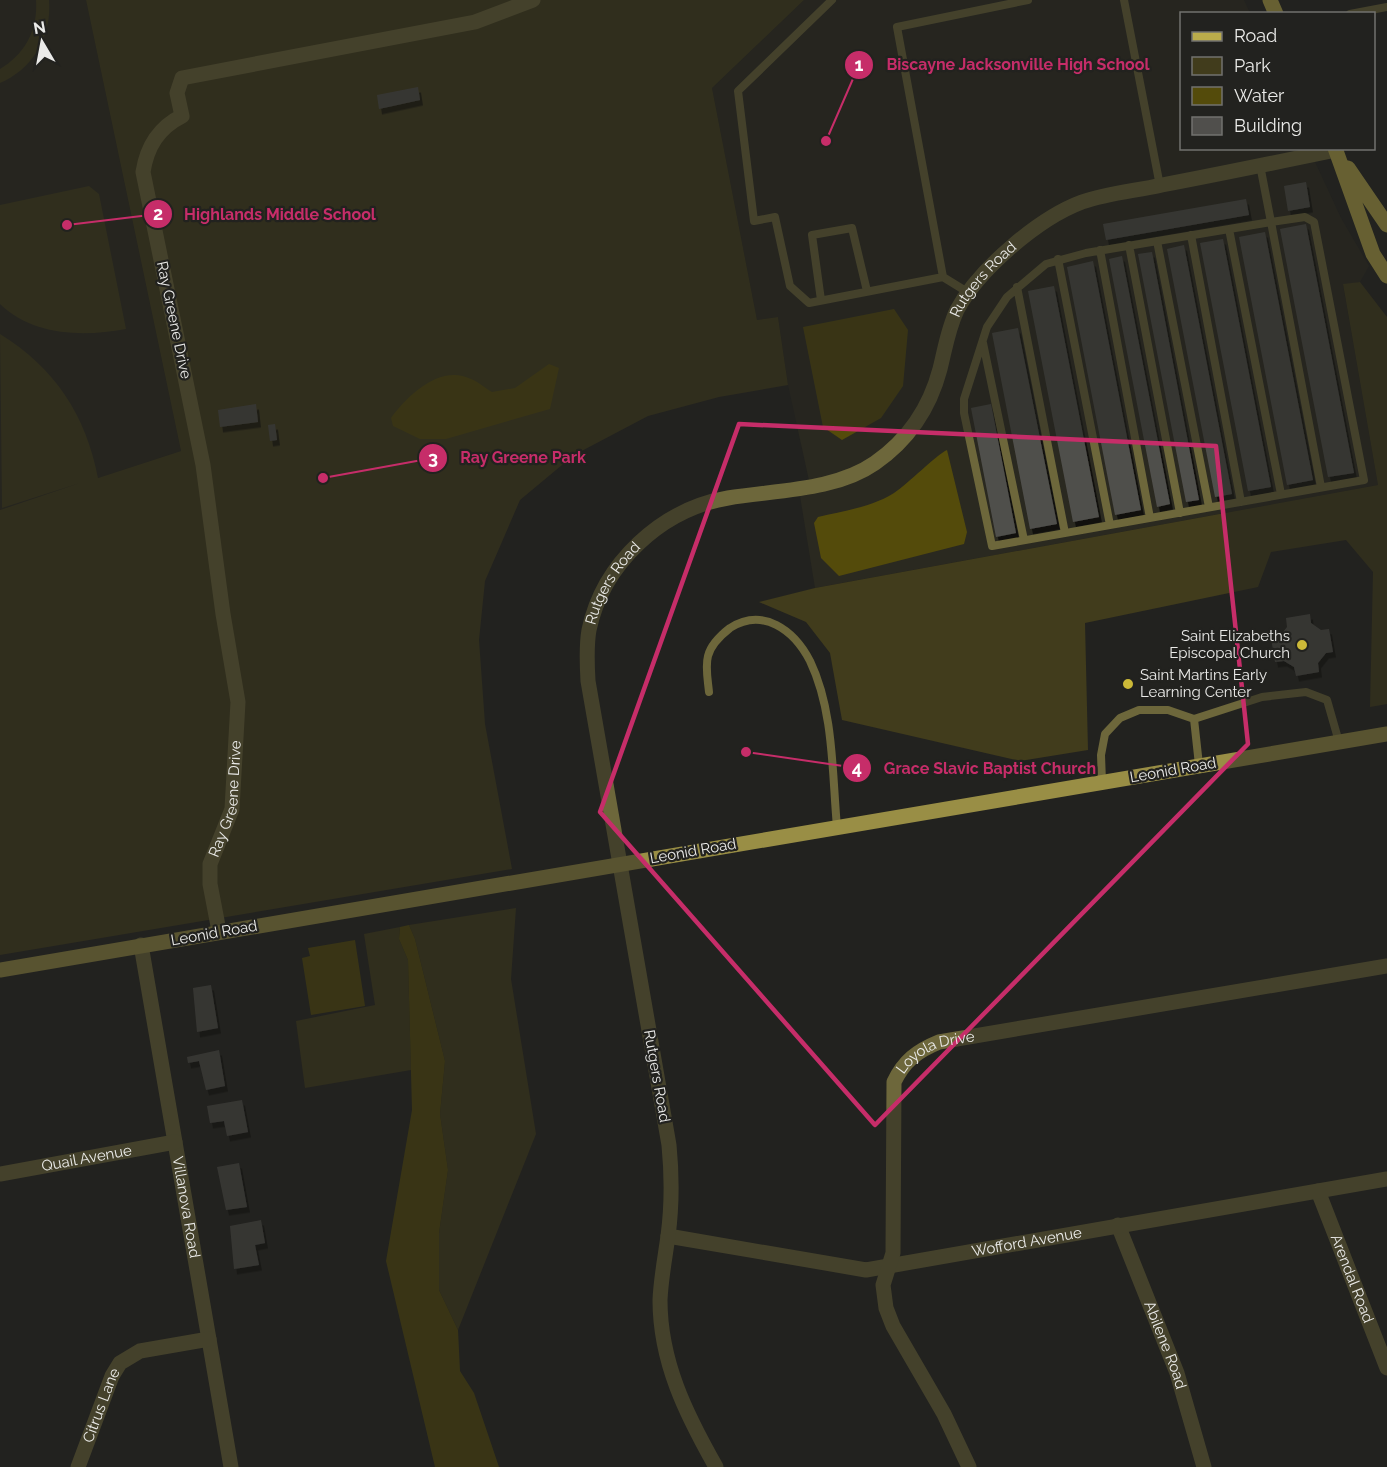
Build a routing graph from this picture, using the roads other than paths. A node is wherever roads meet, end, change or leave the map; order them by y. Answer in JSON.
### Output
{"nodes":[{"id":1,"x":533,"y":0,"type":"edge"},
{"id":2,"x":832,"y":0,"type":"edge"},
{"id":3,"x":1028,"y":0,"type":"edge"},
{"id":4,"x":1124,"y":0,"type":"edge"},
{"id":5,"x":1387,"y":8,"type":"edge"},
{"id":6,"x":1362,"y":12,"type":"edge"},
{"id":7,"x":1331,"y":150,"type":"edge"},
{"id":8,"x":1336,"y":150,"type":"edge"},
{"id":9,"x":1337,"y":150,"type":"edge"},
{"id":10,"x":1260,"y":165,"type":"junction"},
{"id":11,"x":1160,"y":186,"type":"junction"},
{"id":12,"x":1386,"y":221,"type":"edge"},
{"id":13,"x":1271,"y":222,"type":"junction"},
{"id":14,"x":1229,"y":229,"type":"junction"},
{"id":15,"x":1191,"y":235,"type":"junction"},
{"id":16,"x":1157,"y":241,"type":"junction"},
{"id":17,"x":1129,"y":245,"type":"junction"},
{"id":18,"x":1100,"y":250,"type":"junction"},
{"id":19,"x":1058,"y":259,"type":"junction"},
{"id":20,"x":1387,"y":276,"type":"edge"},
{"id":21,"x":943,"y":277,"type":"junction"},
{"id":22,"x":1017,"y":287,"type":"junction"},
{"id":23,"x":867,"y":291,"type":"junction"},
{"id":24,"x":969,"y":293,"type":"junction"},
{"id":25,"x":820,"y":300,"type":"junction"},
{"id":26,"x":982,"y":341,"type":"junction"},
{"id":27,"x":1322,"y":487,"type":"junction"},
{"id":28,"x":1281,"y":494,"type":"junction"},
{"id":29,"x":1241,"y":502,"type":"junction"},
{"id":30,"x":1209,"y":507,"type":"junction"},
{"id":31,"x":1180,"y":513,"type":"junction"},
{"id":32,"x":1150,"y":518,"type":"junction"},
{"id":33,"x":1110,"y":525,"type":"junction"},
{"id":34,"x":1065,"y":533,"type":"junction"},
{"id":35,"x":1024,"y":540,"type":"junction"},
{"id":36,"x":709,"y":692,"type":"dead end"},
{"id":37,"x":1194,"y":719,"type":"junction"},
{"id":38,"x":1387,"y":734,"type":"edge"},
{"id":39,"x":1339,"y":742,"type":"junction"},
{"id":40,"x":1199,"y":765,"type":"junction"},
{"id":41,"x":1102,"y":782,"type":"junction"},
{"id":42,"x":837,"y":827,"type":"junction"},
{"id":43,"x":620,"y":864,"type":"junction"},
{"id":44,"x":219,"y":932,"type":"junction"},
{"id":45,"x":141,"y":945,"type":"junction"},
{"id":46,"x":1387,"y":966,"type":"edge"},
{"id":47,"x":0,"y":970,"type":"edge"},
{"id":48,"x":175,"y":1142,"type":"junction"},
{"id":49,"x":0,"y":1174,"type":"edge"},
{"id":50,"x":1387,"y":1179,"type":"edge"},
{"id":51,"x":1318,"y":1191,"type":"junction"},
{"id":52,"x":1118,"y":1225,"type":"junction"},
{"id":53,"x":668,"y":1236,"type":"junction"},
{"id":54,"x":890,"y":1268,"type":"junction"},
{"id":55,"x":209,"y":1339,"type":"junction"},
{"id":56,"x":1387,"y":1368,"type":"edge"},
{"id":57,"x":78,"y":1467,"type":"edge"},
{"id":58,"x":231,"y":1467,"type":"edge"},
{"id":59,"x":716,"y":1467,"type":"edge"},
{"id":60,"x":969,"y":1467,"type":"edge"},
{"id":61,"x":1204,"y":1467,"type":"edge"}],
"edges":[{"from":1,"to":44,"type":"street","name":"Ray Greene Drive"},
{"from":2,"to":25,"type":"lane"},
{"from":3,"to":21,"type":"lane"},
{"from":4,"to":11,"type":"lane"},
{"from":5,"to":6,"type":"lane"},
{"from":7,"to":10,"type":"street","name":"Rutgers Road"},
{"from":8,"to":20,"type":"main road"},
{"from":9,"to":12,"type":"main road"},
{"from":10,"to":11,"type":"street","name":"Rutgers Road"},
{"from":10,"to":13,"type":"lane"},
{"from":11,"to":24,"type":"street","name":"Rutgers Road"},
{"from":13,"to":14,"type":"lane"},
{"from":13,"to":27,"type":"lane"},
{"from":13,"to":27,"type":"lane"},
{"from":14,"to":15,"type":"lane"},
{"from":14,"to":28,"type":"lane"},
{"from":15,"to":16,"type":"lane"},
{"from":15,"to":29,"type":"lane"},
{"from":16,"to":17,"type":"lane"},
{"from":16,"to":30,"type":"lane"},
{"from":17,"to":18,"type":"lane"},
{"from":17,"to":31,"type":"lane"},
{"from":18,"to":19,"type":"lane"},
{"from":18,"to":32,"type":"lane"},
{"from":19,"to":22,"type":"lane"},
{"from":19,"to":33,"type":"lane"},
{"from":21,"to":23,"type":"lane"},
{"from":21,"to":24,"type":"lane"},
{"from":22,"to":26,"type":"lane"},
{"from":22,"to":34,"type":"lane"},
{"from":23,"to":25,"type":"lane"},
{"from":23,"to":25,"type":"lane"},
{"from":24,"to":43,"type":"street","name":"Rutgers Road"},
{"from":26,"to":35,"type":"lane"},
{"from":26,"to":35,"type":"lane"},
{"from":27,"to":28,"type":"lane"},
{"from":28,"to":29,"type":"lane"},
{"from":29,"to":30,"type":"lane"},
{"from":30,"to":31,"type":"lane"},
{"from":31,"to":32,"type":"lane"},
{"from":32,"to":33,"type":"lane"},
{"from":33,"to":34,"type":"lane"},
{"from":34,"to":35,"type":"lane"},
{"from":36,"to":42,"type":"lane"},
{"from":37,"to":39,"type":"lane"},
{"from":37,"to":40,"type":"lane"},
{"from":37,"to":41,"type":"lane"},
{"from":38,"to":39,"type":"street","name":"Leonid Road"},
{"from":39,"to":40,"type":"street","name":"Leonid Road"},
{"from":40,"to":41,"type":"street","name":"Leonid Road"},
{"from":41,"to":42,"type":"street","name":"Leonid Road"},
{"from":42,"to":43,"type":"street","name":"Leonid Road"},
{"from":43,"to":44,"type":"street","name":"Leonid Road"},
{"from":43,"to":53,"type":"street","name":"Rutgers Road"},
{"from":44,"to":45,"type":"street","name":"Leonid Road"},
{"from":45,"to":47,"type":"street","name":"Leonid Road"},
{"from":45,"to":48,"type":"street","name":"Villanova Road"},
{"from":46,"to":54,"type":"street","name":"Loyola Drive"},
{"from":48,"to":49,"type":"street","name":"Quail Avenue"},
{"from":48,"to":55,"type":"street","name":"Villanova Road"},
{"from":50,"to":51,"type":"street","name":"Wofford Avenue"},
{"from":51,"to":52,"type":"street","name":"Wofford Avenue"},
{"from":51,"to":56,"type":"street","name":"Arendal Road"},
{"from":52,"to":54,"type":"street","name":"Wofford Avenue"},
{"from":52,"to":61,"type":"street","name":"Abilene Road"},
{"from":53,"to":54,"type":"street","name":"Wofford Avenue"},
{"from":53,"to":59,"type":"street","name":"Rutgers Road"},
{"from":54,"to":60,"type":"street","name":"Loyola Drive"},
{"from":55,"to":57,"type":"street","name":"Citrus Lane"},
{"from":55,"to":58,"type":"street","name":"Villanova Road"}]}
